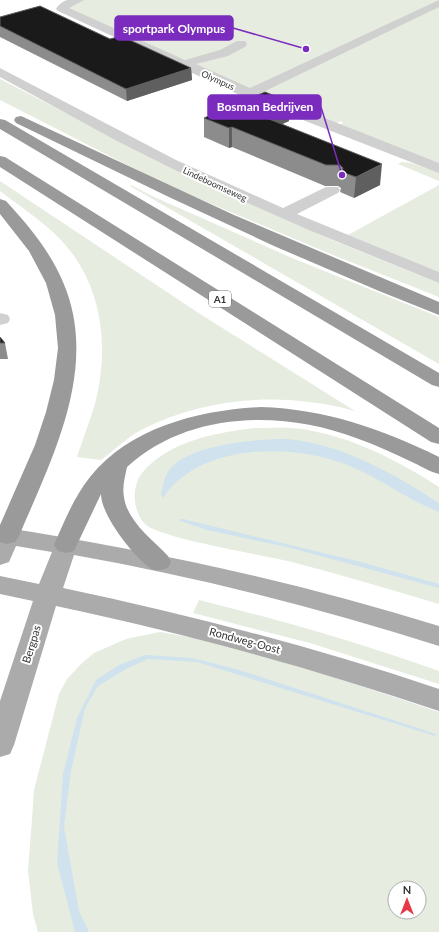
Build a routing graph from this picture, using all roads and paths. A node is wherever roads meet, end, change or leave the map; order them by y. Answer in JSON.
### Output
{"nodes":[{"id":1,"x":78,"y":0,"type":"edge"},
{"id":2,"x":439,"y":3,"type":"edge"},
{"id":3,"x":241,"y":44,"type":"dead end"},
{"id":4,"x":183,"y":64,"type":"junction"},
{"id":5,"x":0,"y":72,"type":"edge"},
{"id":6,"x":249,"y":94,"type":"junction"},
{"id":7,"x":0,"y":108,"type":"edge"},
{"id":8,"x":0,"y":123,"type":"edge"},
{"id":9,"x":0,"y":160,"type":"edge"},
{"id":10,"x":439,"y":168,"type":"edge"},
{"id":11,"x":332,"y":190,"type":"dead end"},
{"id":12,"x":0,"y":204,"type":"edge"},
{"id":13,"x":284,"y":214,"type":"junction"},
{"id":14,"x":439,"y":278,"type":"edge"},
{"id":15,"x":439,"y":309,"type":"edge"},
{"id":16,"x":439,"y":381,"type":"edge"},
{"id":17,"x":439,"y":437,"type":"edge"},
{"id":18,"x":116,"y":465,"type":"junction"},
{"id":19,"x":439,"y":467,"type":"edge"},
{"id":20,"x":2,"y":542,"type":"edge"},
{"id":21,"x":66,"y":545,"type":"junction"},
{"id":22,"x":159,"y":562,"type":"junction"},
{"id":23,"x":0,"y":585,"type":"edge"},
{"id":24,"x":48,"y":594,"type":"junction"},
{"id":25,"x":439,"y":636,"type":"edge"},
{"id":26,"x":439,"y":700,"type":"edge"},
{"id":27,"x":0,"y":745,"type":"edge"}],
"edges":[{"from":1,"to":4,"type":"street","name":"Olympus"},
{"from":2,"to":6,"type":"street"},
{"from":3,"to":4,"type":"street"},
{"from":4,"to":6,"type":"street","name":"Olympus"},
{"from":5,"to":13,"type":"street","name":"Lindeboomseweg"},
{"from":6,"to":10,"type":"street","name":"Olympus"},
{"from":7,"to":15,"type":"highway"},
{"from":8,"to":16,"type":"highway"},
{"from":9,"to":17,"type":"highway","number":"A1"},
{"from":11,"to":13,"type":"street"},
{"from":12,"to":20,"type":"highway"},
{"from":13,"to":14,"type":"street","name":"Lindeboomseweg"},
{"from":18,"to":19,"type":"highway"},
{"from":18,"to":21,"type":"highway"},
{"from":18,"to":22,"type":"highway"},
{"from":20,"to":21,"type":"main road"},
{"from":21,"to":22,"type":"main road"},
{"from":21,"to":24,"type":"main road","name":"Bergpas"},
{"from":22,"to":25,"type":"main road"},
{"from":23,"to":24,"type":"main road","name":"Rondweg-Oost"},
{"from":24,"to":26,"type":"main road","name":"Rondweg-Oost"},
{"from":24,"to":27,"type":"main road","name":"Bergpas"}]}
